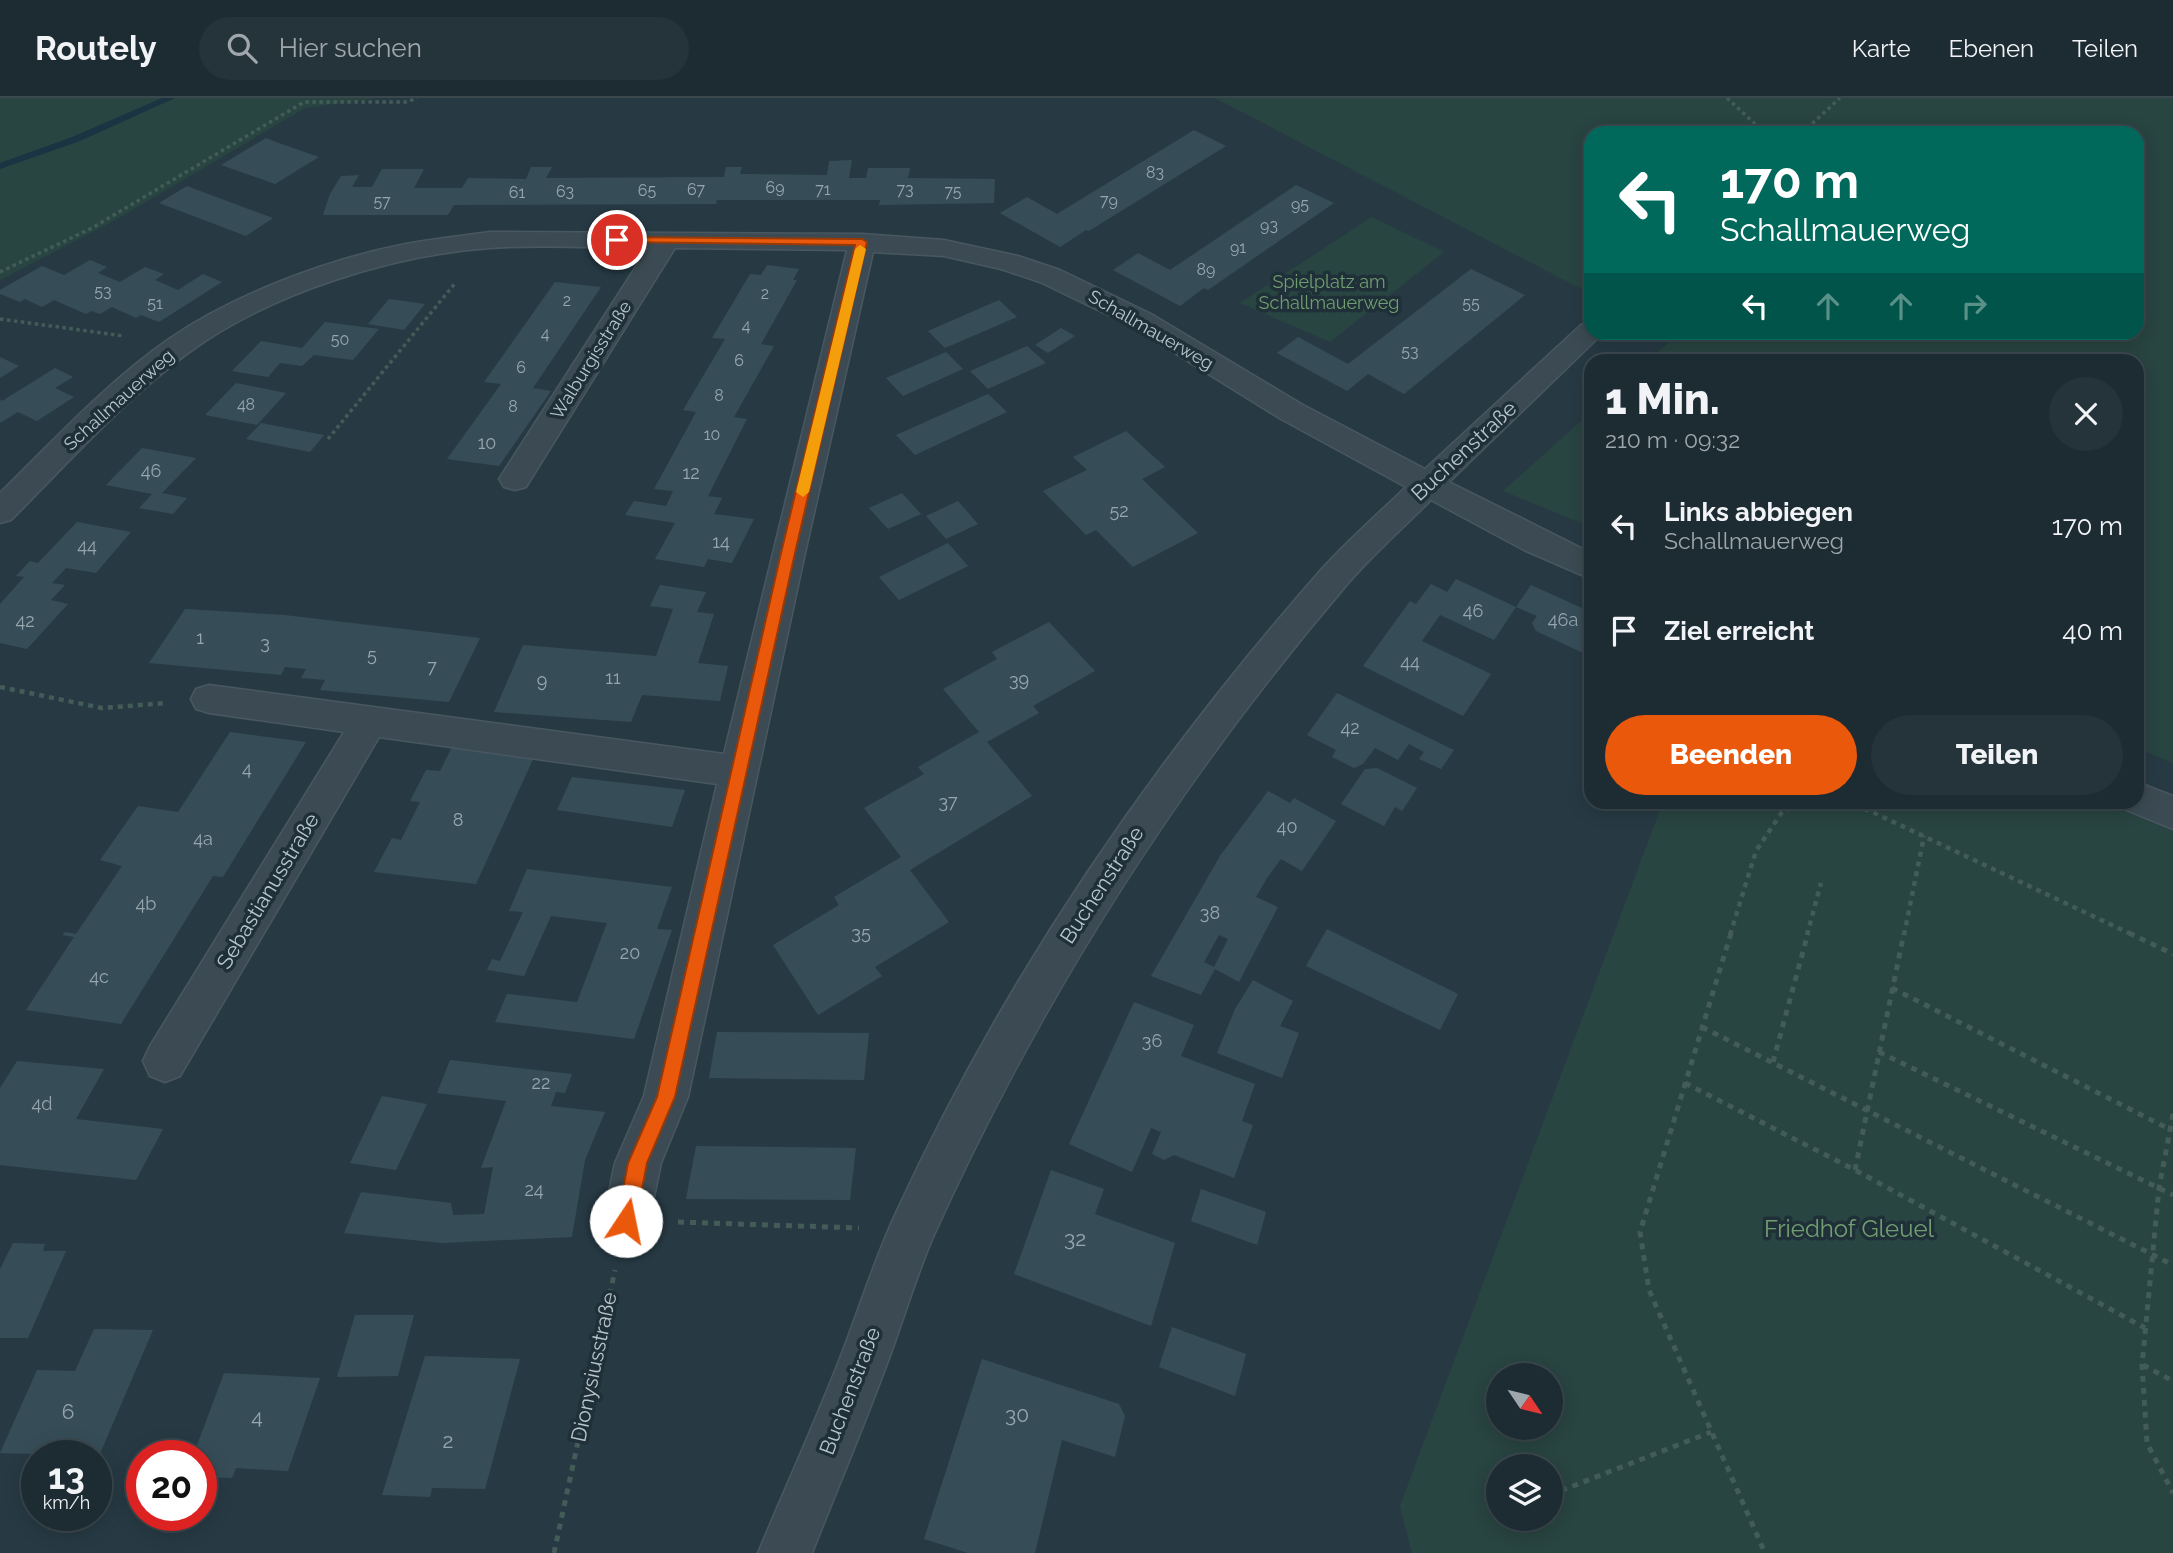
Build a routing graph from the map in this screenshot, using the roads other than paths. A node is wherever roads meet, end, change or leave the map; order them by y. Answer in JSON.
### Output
{"nodes":[{"id":1,"x":667,"y":240,"type":"junction"},
{"id":2,"x":862,"y":242,"type":"junction"},
{"id":3,"x":1584,"y":338,"type":"edge"},
{"id":4,"x":515,"y":479,"type":"dead end"},
{"id":5,"x":1428,"y":484,"type":"junction"},
{"id":6,"x":0,"y":512,"type":"edge"},
{"id":7,"x":1584,"y":564,"type":"edge"},
{"id":8,"x":209,"y":699,"type":"road end"},
{"id":9,"x":370,"y":721,"type":"junction"},
{"id":10,"x":740,"y":772,"type":"junction"},
{"id":11,"x":2144,"y":800,"type":"edge"},
{"id":12,"x":2173,"y":813,"type":"edge"},
{"id":13,"x":165,"y":1061,"type":"dead end"},
{"id":14,"x":626,"y":1221,"type":"road end"},
{"id":15,"x":786,"y":1553,"type":"edge"}],
"edges":[{"from":1,"to":2,"type":"street","name":"Schallmauerweg"},
{"from":1,"to":4,"type":"street","name":"Walburgisstraße"},
{"from":1,"to":6,"type":"street","name":"Schallmauerweg"},
{"from":2,"to":5,"type":"street","name":"Schallmauerweg"},
{"from":2,"to":10,"type":"street"},
{"from":3,"to":5,"type":"street","name":"Buchenstraße"},
{"from":5,"to":7,"type":"street","name":"Schallmauerweg"},
{"from":5,"to":15,"type":"street","name":"Buchenstraße"},
{"from":8,"to":9,"type":"street"},
{"from":9,"to":10,"type":"street"},
{"from":9,"to":13,"type":"street","name":"Sebastianusstraße"},
{"from":10,"to":14,"type":"street"},
{"from":11,"to":12,"type":"street"}]}
